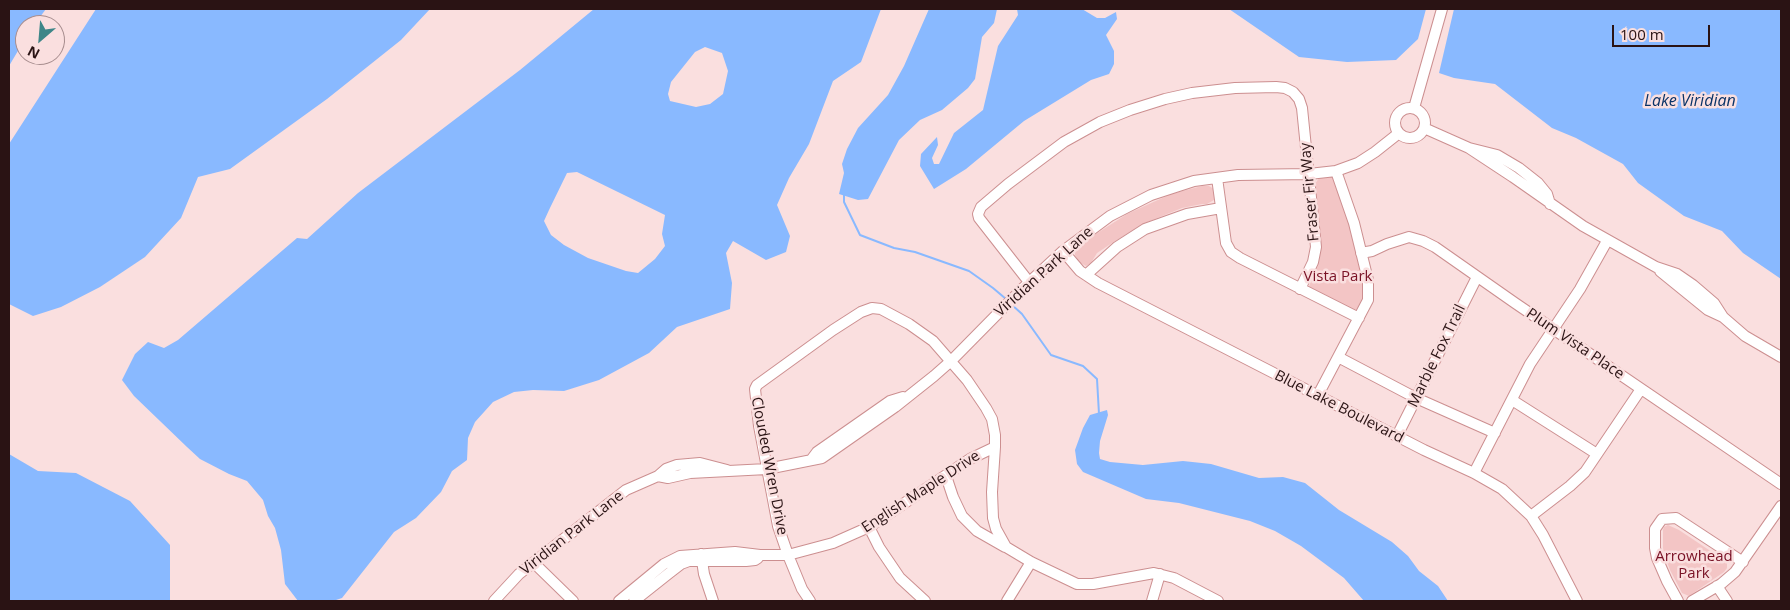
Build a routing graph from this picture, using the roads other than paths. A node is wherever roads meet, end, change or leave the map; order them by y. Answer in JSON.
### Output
{"nodes":[{"id":1,"x":1442,"y":9,"type":"edge"},
{"id":2,"x":1414,"y":108,"type":"junction"},
{"id":3,"x":1424,"y":128,"type":"junction"},
{"id":4,"x":1398,"y":133,"type":"junction"},
{"id":5,"x":1336,"y":171,"type":"junction"},
{"id":6,"x":1309,"y":174,"type":"junction"},
{"id":7,"x":1217,"y":178,"type":"junction"},
{"id":8,"x":1221,"y":208,"type":"junction"},
{"id":9,"x":1607,"y":241,"type":"junction"},
{"id":10,"x":1063,"y":251,"type":"junction"},
{"id":11,"x":1361,"y":253,"type":"junction"},
{"id":12,"x":1086,"y":275,"type":"junction"},
{"id":13,"x":1477,"y":276,"type":"junction"},
{"id":14,"x":1029,"y":282,"type":"junction"},
{"id":15,"x":1300,"y":289,"type":"junction"},
{"id":16,"x":1359,"y":318,"type":"junction"},
{"id":17,"x":1553,"y":329,"type":"junction"},
{"id":18,"x":1338,"y":357,"type":"junction"},
{"id":19,"x":1781,"y":357,"type":"edge"},
{"id":20,"x":951,"y":361,"type":"junction"},
{"id":21,"x":1641,"y":389,"type":"junction"},
{"id":22,"x":1318,"y":395,"type":"junction"},
{"id":23,"x":1416,"y":398,"type":"junction"},
{"id":24,"x":1512,"y":400,"type":"junction"},
{"id":25,"x":1495,"y":433,"type":"junction"},
{"id":26,"x":1397,"y":436,"type":"junction"},
{"id":27,"x":996,"y":447,"type":"junction"},
{"id":28,"x":1597,"y":454,"type":"junction"},
{"id":29,"x":766,"y":469,"type":"junction"},
{"id":30,"x":1474,"y":473,"type":"junction"},
{"id":31,"x":946,"y":476,"type":"junction"},
{"id":32,"x":1781,"y":484,"type":"edge"},
{"id":33,"x":1781,"y":506,"type":"edge"},
{"id":34,"x":1531,"y":516,"type":"junction"},
{"id":35,"x":869,"y":528,"type":"junction"},
{"id":36,"x":1006,"y":547,"type":"junction"},
{"id":37,"x":788,"y":555,"type":"junction"},
{"id":38,"x":702,"y":557,"type":"junction"},
{"id":39,"x":1031,"y":562,"type":"junction"},
{"id":40,"x":1743,"y":562,"type":"junction"},
{"id":41,"x":534,"y":563,"type":"junction"},
{"id":42,"x":1160,"y":574,"type":"junction"},
{"id":43,"x":1717,"y":586,"type":"junction"},
{"id":44,"x":494,"y":601,"type":"edge"},
{"id":45,"x":573,"y":601,"type":"edge"},
{"id":46,"x":619,"y":601,"type":"edge"},
{"id":47,"x":634,"y":601,"type":"edge"},
{"id":48,"x":713,"y":601,"type":"edge"},
{"id":49,"x":810,"y":601,"type":"edge"},
{"id":50,"x":925,"y":601,"type":"edge"},
{"id":51,"x":1007,"y":601,"type":"edge"},
{"id":52,"x":1152,"y":601,"type":"edge"},
{"id":53,"x":1218,"y":601,"type":"edge"},
{"id":54,"x":1577,"y":601,"type":"edge"},
{"id":55,"x":1678,"y":601,"type":"edge"},
{"id":56,"x":1692,"y":601,"type":"edge"},
{"id":57,"x":1727,"y":601,"type":"edge"}],
"edges":[{"from":1,"to":2,"type":"street"},
{"from":2,"to":3,"type":"street"},
{"from":2,"to":4,"type":"street"},
{"from":3,"to":4,"type":"street"},
{"from":3,"to":9,"type":"street"},
{"from":4,"to":5,"type":"street","name":"Viridian Park Lane"},
{"from":5,"to":6,"type":"street","name":"Viridian Park Lane"},
{"from":5,"to":11,"type":"street"},
{"from":6,"to":7,"type":"street","name":"Viridian Park Lane"},
{"from":6,"to":14,"type":"street","name":"Fraser Fir Way"},
{"from":6,"to":15,"type":"street","name":"Fraser Fir Way"},
{"from":7,"to":8,"type":"street"},
{"from":7,"to":10,"type":"street","name":"Viridian Park Lane"},
{"from":8,"to":12,"type":"street"},
{"from":8,"to":15,"type":"street"},
{"from":9,"to":17,"type":"street"},
{"from":9,"to":19,"type":"street"},
{"from":10,"to":12,"type":"street","name":"Blue Lake Boulevard"},
{"from":10,"to":14,"type":"street","name":"Viridian Park Lane"},
{"from":11,"to":13,"type":"street","name":"Plum Vista Place"},
{"from":11,"to":16,"type":"street"},
{"from":12,"to":22,"type":"street","name":"Blue Lake Boulevard"},
{"from":13,"to":17,"type":"street","name":"Plum Vista Place"},
{"from":13,"to":23,"type":"street","name":"Marble Fox Trail"},
{"from":14,"to":20,"type":"street","name":"Viridian Park Lane"},
{"from":15,"to":16,"type":"street"},
{"from":16,"to":18,"type":"street"},
{"from":17,"to":21,"type":"street","name":"Plum Vista Place"},
{"from":17,"to":24,"type":"street"},
{"from":18,"to":22,"type":"street"},
{"from":18,"to":23,"type":"street"},
{"from":20,"to":27,"type":"street"},
{"from":20,"to":29,"type":"street","name":"Viridian Park Lane"},
{"from":20,"to":29,"type":"street","name":"Clouded Wren Drive"},
{"from":21,"to":28,"type":"street"},
{"from":21,"to":32,"type":"street","name":"Plum Vista Place"},
{"from":22,"to":26,"type":"street","name":"Blue Lake Boulevard"},
{"from":23,"to":25,"type":"street"},
{"from":23,"to":26,"type":"street","name":"Marble Fox Trail"},
{"from":24,"to":25,"type":"street"},
{"from":24,"to":28,"type":"street"},
{"from":25,"to":30,"type":"street"},
{"from":26,"to":30,"type":"street","name":"Blue Lake Boulevard"},
{"from":27,"to":31,"type":"street","name":"English Maple Drive"},
{"from":27,"to":36,"type":"street"},
{"from":28,"to":34,"type":"street"},
{"from":29,"to":37,"type":"street","name":"Clouded Wren Drive"},
{"from":29,"to":41,"type":"street","name":"Viridian Park Lane"},
{"from":30,"to":34,"type":"street","name":"Blue Lake Boulevard"},
{"from":31,"to":35,"type":"street","name":"English Maple Drive"},
{"from":31,"to":36,"type":"street"},
{"from":33,"to":40,"type":"street"},
{"from":34,"to":54,"type":"street","name":"Blue Lake Boulevard"},
{"from":35,"to":37,"type":"street","name":"English Maple Drive"},
{"from":35,"to":50,"type":"street"},
{"from":36,"to":39,"type":"street"},
{"from":37,"to":38,"type":"street","name":"English Maple Drive"},
{"from":37,"to":49,"type":"street","name":"Clouded Wren Drive"},
{"from":38,"to":46,"type":"street","name":"English Maple Drive"},
{"from":38,"to":47,"type":"street","name":"English Maple Drive"},
{"from":38,"to":48,"type":"street"},
{"from":39,"to":42,"type":"street"},
{"from":39,"to":51,"type":"street"},
{"from":40,"to":43,"type":"street"},
{"from":40,"to":55,"type":"street"},
{"from":41,"to":44,"type":"street","name":"Viridian Park Lane"},
{"from":41,"to":45,"type":"street"},
{"from":42,"to":52,"type":"street"},
{"from":42,"to":53,"type":"street"},
{"from":43,"to":56,"type":"street"},
{"from":43,"to":57,"type":"street"}]}
